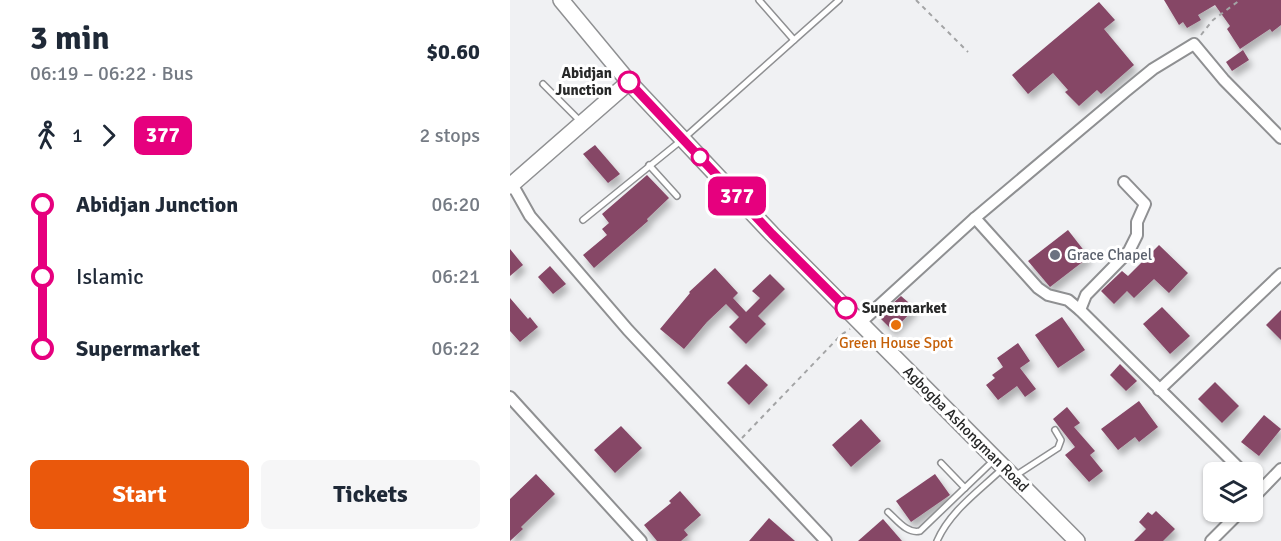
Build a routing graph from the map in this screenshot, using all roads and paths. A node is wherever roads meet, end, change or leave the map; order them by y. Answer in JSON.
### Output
{"nodes":[{"id":1,"x":561,"y":0,"type":"edge"},
{"id":2,"x":759,"y":0,"type":"edge"},
{"id":3,"x":839,"y":0,"type":"edge"},
{"id":4,"x":916,"y":0,"type":"edge"},
{"id":5,"x":1240,"y":0,"type":"edge"},
{"id":6,"x":794,"y":40,"type":"junction"},
{"id":7,"x":1194,"y":44,"type":"junction"},
{"id":8,"x":968,"y":52,"type":"dead end"},
{"id":9,"x":629,"y":82,"type":"junction"},
{"id":10,"x":543,"y":84,"type":"dead end"},
{"id":11,"x":582,"y":124,"type":"junction"},
{"id":12,"x":1281,"y":138,"type":"edge"},
{"id":13,"x":683,"y":139,"type":"junction"},
{"id":14,"x":649,"y":165,"type":"junction"},
{"id":15,"x":1124,"y":182,"type":"dead end"},
{"id":16,"x":511,"y":185,"type":"edge"},
{"id":17,"x":677,"y":196,"type":"dead end"},
{"id":18,"x":975,"y":218,"type":"junction"},
{"id":19,"x":583,"y":220,"type":"dead end"},
{"id":20,"x":1281,"y":274,"type":"edge"},
{"id":21,"x":1080,"y":310,"type":"junction"},
{"id":22,"x":861,"y":323,"type":"junction"},
{"id":23,"x":1159,"y":390,"type":"junction"},
{"id":24,"x":510,"y":397,"type":"edge"},
{"id":25,"x":1055,"y":430,"type":"dead end"},
{"id":26,"x":736,"y":445,"type":"junction"},
{"id":27,"x":1233,"y":462,"type":"edge"},
{"id":28,"x":942,"y":463,"type":"dead end"},
{"id":29,"x":1004,"y":467,"type":"junction"},
{"id":30,"x":1281,"y":469,"type":"edge"},
{"id":31,"x":1263,"y":482,"type":"edge"},
{"id":32,"x":965,"y":488,"type":"junction"},
{"id":33,"x":888,"y":512,"type":"dead end"},
{"id":34,"x":1230,"y":522,"type":"edge"},
{"id":35,"x":1070,"y":538,"type":"edge"},
{"id":36,"x":641,"y":541,"type":"edge"},
{"id":37,"x":826,"y":541,"type":"edge"},
{"id":38,"x":938,"y":541,"type":"edge"},
{"id":39,"x":1211,"y":541,"type":"edge"}],
"edges":[{"from":1,"to":9,"type":"street","name":"Agbogba Ashongman Road"},
{"from":2,"to":6,"type":"lane"},
{"from":3,"to":6,"type":"lane"},
{"from":4,"to":8,"type":"path"},
{"from":5,"to":7,"type":"path"},
{"from":6,"to":13,"type":"lane"},
{"from":7,"to":12,"type":"street"},
{"from":7,"to":18,"type":"street"},
{"from":9,"to":11,"type":"street"},
{"from":9,"to":13,"type":"street","name":"Agbogba Ashongman Road"},
{"from":10,"to":11,"type":"lane"},
{"from":11,"to":16,"type":"street"},
{"from":13,"to":14,"type":"lane"},
{"from":13,"to":22,"type":"street","name":"Agbogba Ashongman Road"},
{"from":14,"to":17,"type":"lane"},
{"from":14,"to":19,"type":"lane"},
{"from":15,"to":21,"type":"street"},
{"from":16,"to":26,"type":"street"},
{"from":18,"to":21,"type":"street"},
{"from":18,"to":22,"type":"street"},
{"from":20,"to":23,"type":"street"},
{"from":21,"to":23,"type":"street"},
{"from":22,"to":26,"type":"path"},
{"from":22,"to":29,"type":"street","name":"Agbogba Ashongman Road"},
{"from":23,"to":27,"type":"street"},
{"from":24,"to":36,"type":"street"},
{"from":25,"to":29,"type":"lane"},
{"from":26,"to":37,"type":"street"},
{"from":28,"to":32,"type":"lane"},
{"from":29,"to":32,"type":"lane"},
{"from":29,"to":35,"type":"street","name":"Agbogba Ashongman Road"},
{"from":29,"to":38,"type":"lane"},
{"from":30,"to":31,"type":"street"},
{"from":32,"to":33,"type":"lane"},
{"from":34,"to":39,"type":"street"}]}
